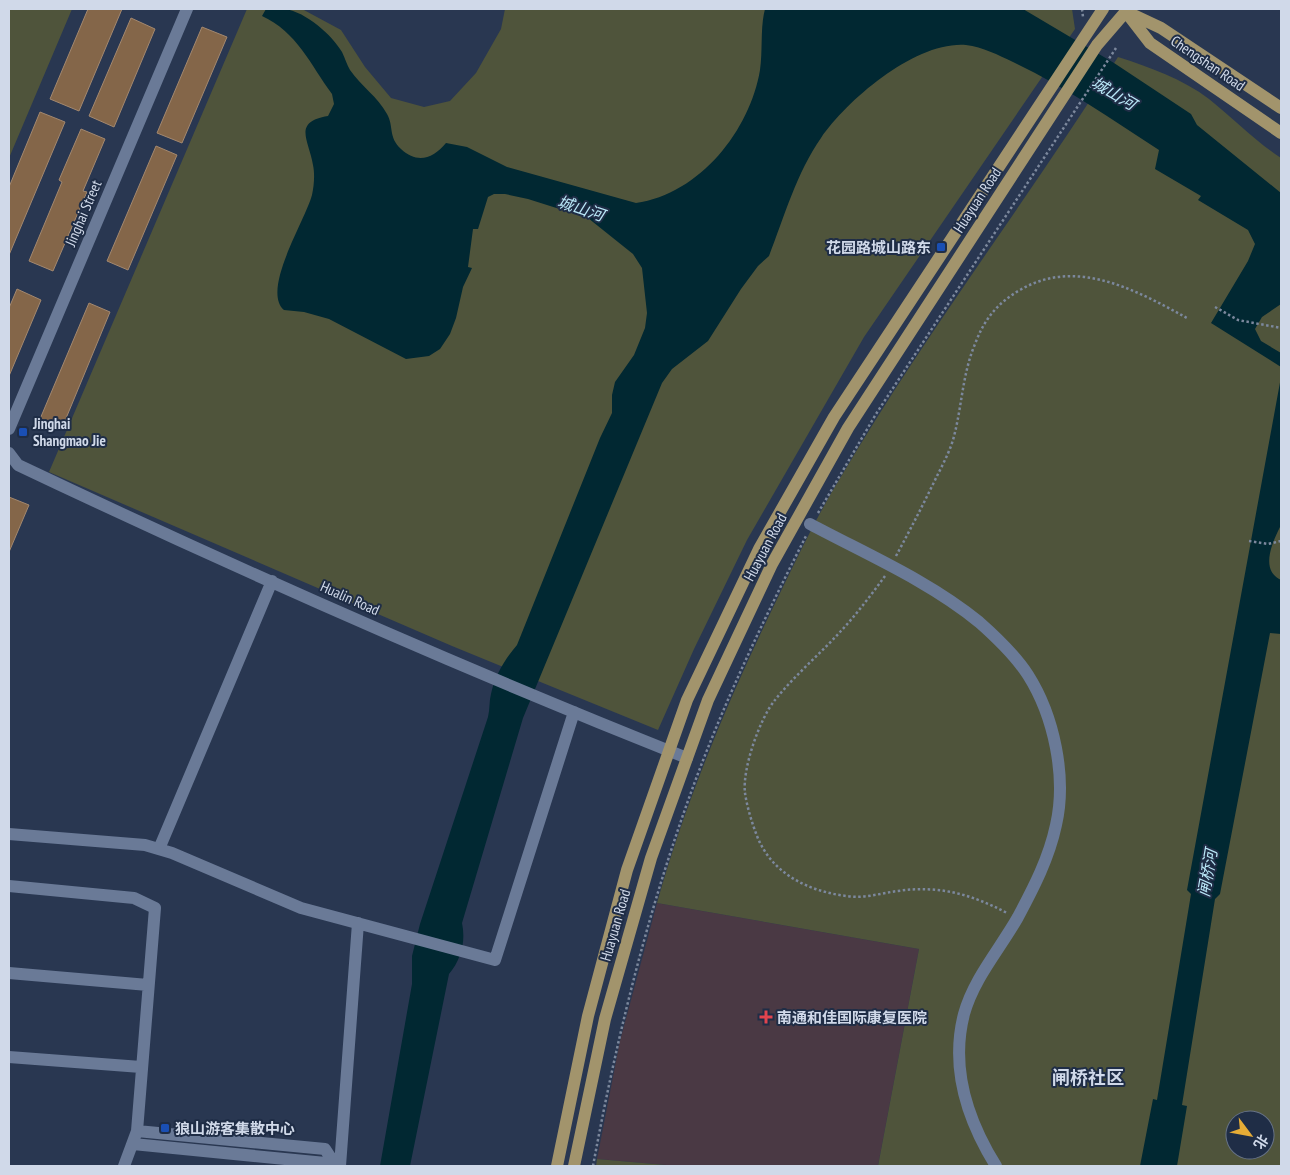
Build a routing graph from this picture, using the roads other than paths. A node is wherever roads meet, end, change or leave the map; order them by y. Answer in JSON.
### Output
{"nodes":[{"id":1,"x":187,"y":9,"type":"edge"},
{"id":2,"x":1103,"y":9,"type":"edge"},
{"id":3,"x":1126,"y":10,"type":"edge"},
{"id":4,"x":1281,"y":108,"type":"edge"},
{"id":5,"x":1281,"y":132,"type":"edge"},
{"id":6,"x":9,"y":429,"type":"edge"},
{"id":7,"x":9,"y":453,"type":"edge"},
{"id":8,"x":812,"y":524,"type":"road end"},
{"id":9,"x":272,"y":581,"type":"junction"},
{"id":10,"x":574,"y":712,"type":"junction"},
{"id":11,"x":669,"y":751,"type":"junction"},
{"id":12,"x":687,"y":758,"type":"junction"},
{"id":13,"x":9,"y":834,"type":"edge"},
{"id":14,"x":159,"y":849,"type":"junction"},
{"id":15,"x":9,"y":886,"type":"edge"},
{"id":16,"x":358,"y":923,"type":"junction"},
{"id":17,"x":9,"y":973,"type":"edge"},
{"id":18,"x":148,"y":985,"type":"junction"},
{"id":19,"x":9,"y":1057,"type":"edge"},
{"id":20,"x":142,"y":1067,"type":"junction"},
{"id":21,"x":135,"y":1137,"type":"junction"},
{"id":22,"x":124,"y":1166,"type":"edge"},
{"id":23,"x":138,"y":1166,"type":"edge"},
{"id":24,"x":337,"y":1166,"type":"edge"},
{"id":25,"x":557,"y":1166,"type":"edge"},
{"id":26,"x":574,"y":1166,"type":"edge"},
{"id":27,"x":996,"y":1166,"type":"edge"}],
"edges":[{"from":1,"to":6,"type":"street","name":"Jinghai Street"},
{"from":2,"to":11,"type":"main road","name":"Huayuan Road"},
{"from":3,"to":4,"type":"main road","name":"Chengshan Road"},
{"from":3,"to":5,"type":"main road","name":"Chengshan Road"},
{"from":3,"to":12,"type":"main road","name":"Huayuan Road"},
{"from":7,"to":9,"type":"street","name":"Hualin Road"},
{"from":8,"to":27,"type":"street"},
{"from":9,"to":10,"type":"street","name":"Hualin Road"},
{"from":9,"to":14,"type":"street"},
{"from":10,"to":11,"type":"street","name":"Hualin Road"},
{"from":10,"to":16,"type":"street"},
{"from":11,"to":12,"type":"street","name":"Hualin Road"},
{"from":11,"to":25,"type":"main road","name":"Huayuan Road"},
{"from":12,"to":26,"type":"main road","name":"Huayuan Road"},
{"from":13,"to":14,"type":"street"},
{"from":14,"to":16,"type":"street"},
{"from":15,"to":18,"type":"street"},
{"from":16,"to":24,"type":"street"},
{"from":17,"to":18,"type":"street"},
{"from":18,"to":20,"type":"street"},
{"from":19,"to":20,"type":"street"},
{"from":20,"to":21,"type":"street"},
{"from":21,"to":22,"type":"street"},
{"from":21,"to":24,"type":"street"},
{"from":22,"to":23,"type":"street"}]}
